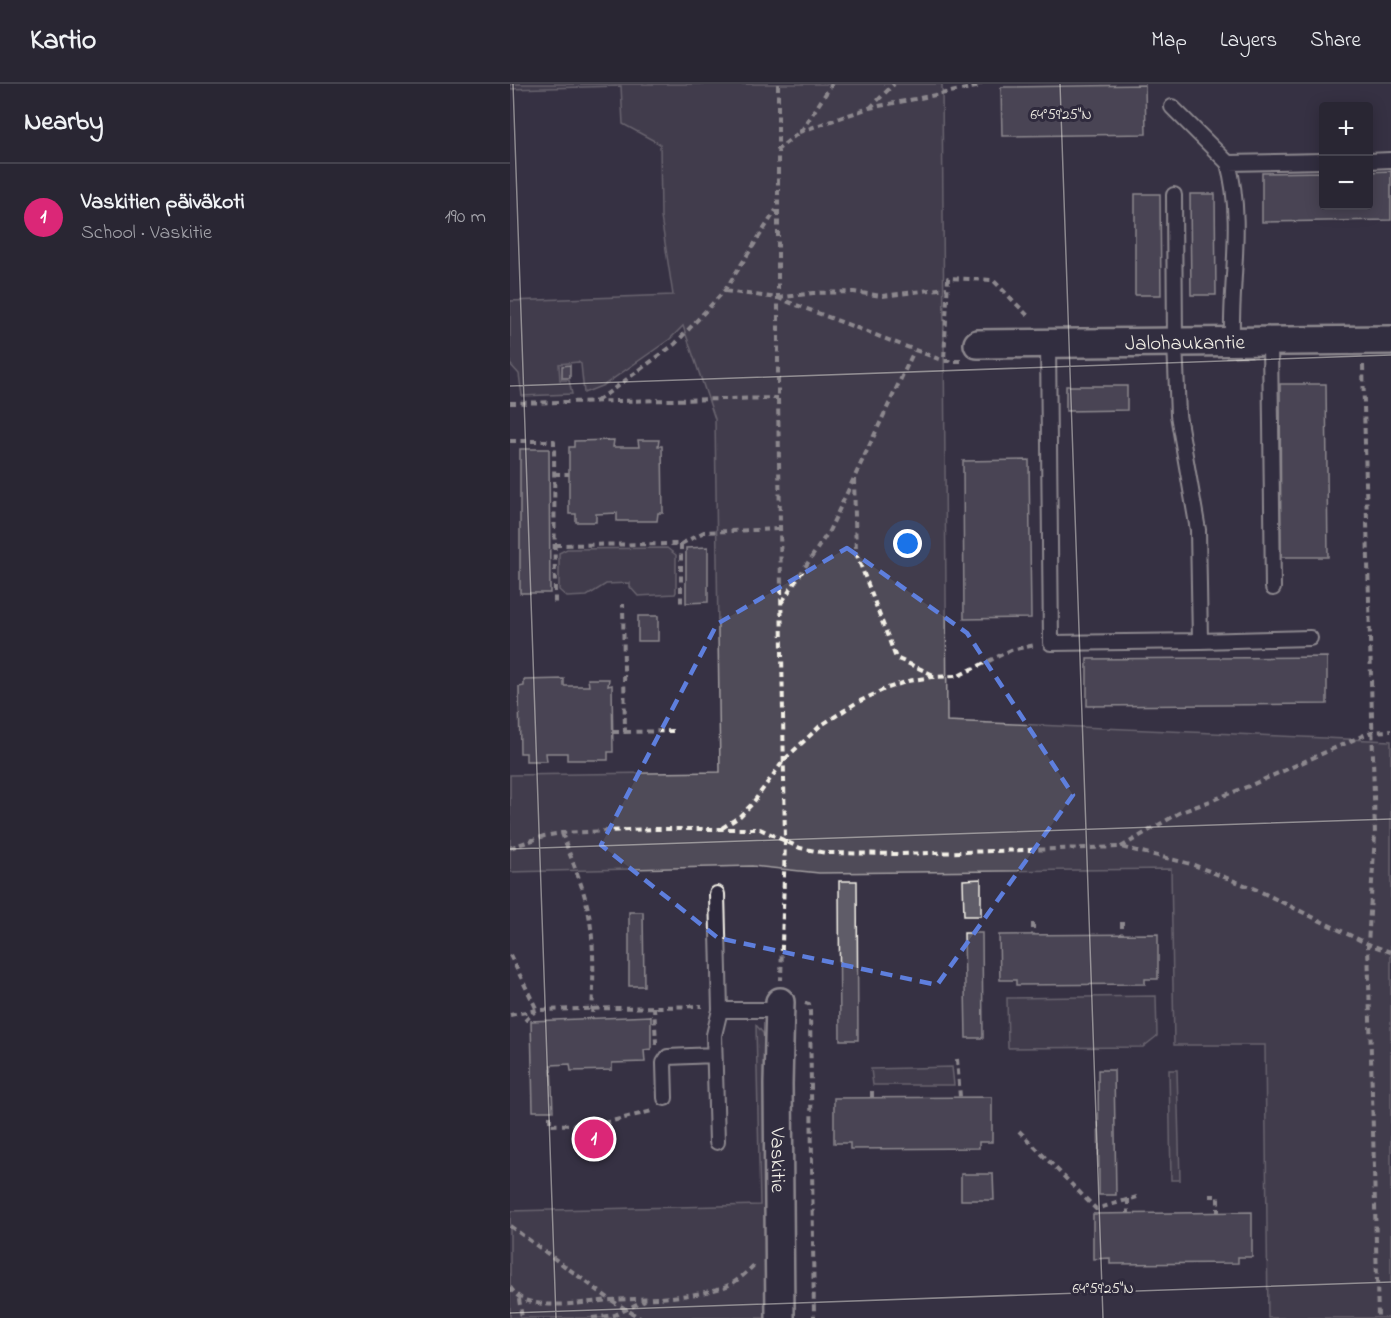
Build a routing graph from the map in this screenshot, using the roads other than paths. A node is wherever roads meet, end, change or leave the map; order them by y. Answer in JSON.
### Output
{"nodes":[{"id":1,"x":1172,"y":107,"type":"dead end"},
{"id":2,"x":1391,"y":160,"type":"edge"},
{"id":3,"x":1319,"y":161,"type":"edge"},
{"id":4,"x":1373,"y":161,"type":"edge"},
{"id":5,"x":1228,"y":163,"type":"junction"},
{"id":6,"x":1174,"y":195,"type":"dead end"},
{"id":7,"x":1391,"y":340,"type":"edge"},
{"id":8,"x":1232,"y":341,"type":"junction"},
{"id":9,"x":1270,"y":341,"type":"junction"},
{"id":10,"x":1175,"y":342,"type":"junction"},
{"id":11,"x":1048,"y":343,"type":"junction"},
{"id":12,"x":978,"y":344,"type":"dead end"},
{"id":13,"x":1273,"y":588,"type":"dead end"},
{"id":14,"x":1310,"y":638,"type":"dead end"},
{"id":15,"x":1200,"y":641,"type":"junction"},
{"id":16,"x":717,"y":894,"type":"dead end"},
{"id":17,"x":780,"y":1006,"type":"joint"},
{"id":18,"x":720,"y":1010,"type":"junction"},
{"id":19,"x":714,"y":1055,"type":"junction"},
{"id":20,"x":665,"y":1098,"type":"road end"},
{"id":21,"x":717,"y":1142,"type":"dead end"},
{"id":22,"x":780,"y":1318,"type":"edge"}],
"edges":[{"from":1,"to":5,"type":"lane"},
{"from":2,"to":4,"type":"lane"},
{"from":3,"to":5,"type":"lane"},
{"from":5,"to":8,"type":"lane"},
{"from":6,"to":10,"type":"lane"},
{"from":7,"to":9,"type":"street","name":"Jalohaukantie"},
{"from":8,"to":9,"type":"street","name":"Jalohaukantie"},
{"from":8,"to":10,"type":"street","name":"Jalohaukantie"},
{"from":9,"to":13,"type":"lane"},
{"from":10,"to":11,"type":"street","name":"Jalohaukantie"},
{"from":10,"to":15,"type":"lane"},
{"from":11,"to":12,"type":"street","name":"Jalohaukantie"},
{"from":11,"to":15,"type":"lane"},
{"from":14,"to":15,"type":"lane"},
{"from":16,"to":18,"type":"lane"},
{"from":17,"to":18,"type":"lane"},
{"from":17,"to":22,"type":"street","name":"Vaskitie"},
{"from":18,"to":19,"type":"lane"},
{"from":19,"to":20,"type":"lane"},
{"from":19,"to":21,"type":"lane"}]}
